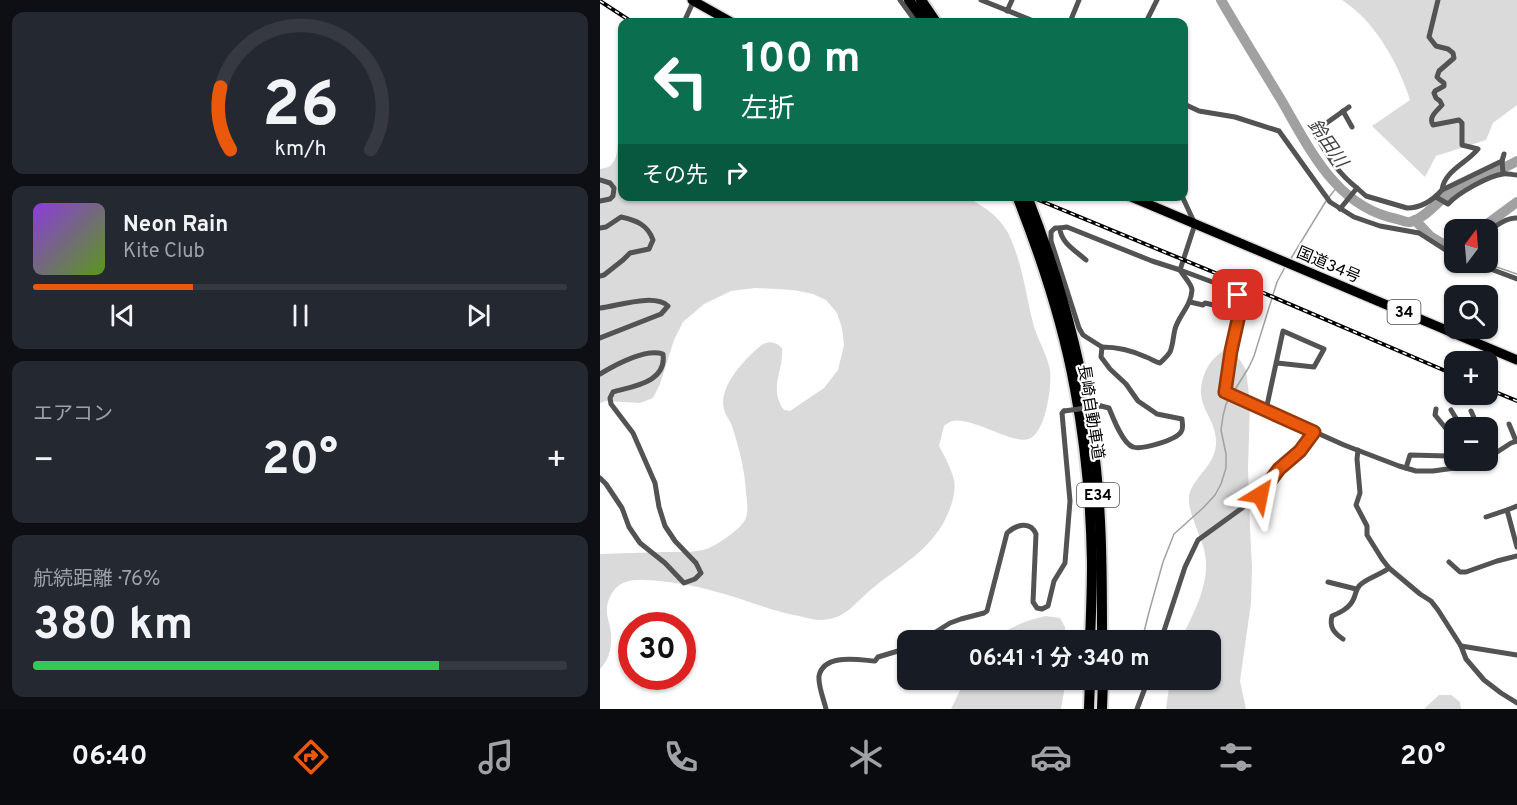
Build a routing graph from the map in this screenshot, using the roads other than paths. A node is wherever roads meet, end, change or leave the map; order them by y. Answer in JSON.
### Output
{"nodes":[{"id":1,"x":693,"y":0,"type":"edge"},
{"id":2,"x":900,"y":0,"type":"edge"},
{"id":3,"x":909,"y":0,"type":"edge"},
{"id":4,"x":921,"y":0,"type":"edge"},
{"id":5,"x":981,"y":0,"type":"edge"},
{"id":6,"x":1012,"y":0,"type":"edge"},
{"id":7,"x":1079,"y":0,"type":"edge"},
{"id":8,"x":1157,"y":0,"type":"edge"},
{"id":9,"x":1438,"y":0,"type":"edge"},
{"id":10,"x":1007,"y":11,"type":"junction"},
{"id":11,"x":686,"y":18,"type":"edge"},
{"id":12,"x":724,"y":18,"type":"edge"},
{"id":13,"x":913,"y":18,"type":"edge"},
{"id":14,"x":922,"y":18,"type":"edge"},
{"id":15,"x":933,"y":18,"type":"edge"},
{"id":16,"x":1025,"y":18,"type":"edge"},
{"id":17,"x":1072,"y":18,"type":"edge"},
{"id":18,"x":1148,"y":18,"type":"edge"},
{"id":19,"x":1188,"y":106,"type":"edge"},
{"id":20,"x":1352,"y":127,"type":"dead end"},
{"id":21,"x":1504,"y":154,"type":"dead end"},
{"id":22,"x":1502,"y":161,"type":"junction"},
{"id":23,"x":1503,"y":173,"type":"junction"},
{"id":24,"x":1517,"y":175,"type":"edge"},
{"id":25,"x":600,"y":180,"type":"edge"},
{"id":26,"x":1356,"y":188,"type":"junction"},
{"id":27,"x":1442,"y":190,"type":"junction"},
{"id":28,"x":1436,"y":197,"type":"junction"},
{"id":29,"x":600,"y":201,"type":"edge"},
{"id":30,"x":1019,"y":201,"type":"edge"},
{"id":31,"x":1029,"y":201,"type":"edge"},
{"id":32,"x":1141,"y":201,"type":"edge"},
{"id":33,"x":1184,"y":201,"type":"edge"},
{"id":34,"x":1341,"y":208,"type":"junction"},
{"id":35,"x":1517,"y":218,"type":"edge"},
{"id":36,"x":1195,"y":224,"type":"junction"},
{"id":37,"x":1498,"y":225,"type":"edge"},
{"id":38,"x":600,"y":228,"type":"edge"},
{"id":39,"x":1060,"y":228,"type":"junction"},
{"id":40,"x":1444,"y":249,"type":"edge"},
{"id":41,"x":1086,"y":260,"type":"dead end"},
{"id":42,"x":1180,"y":270,"type":"junction"},
{"id":43,"x":1498,"y":272,"type":"edge"},
{"id":44,"x":600,"y":276,"type":"edge"},
{"id":45,"x":1517,"y":279,"type":"edge"},
{"id":46,"x":1190,"y":302,"type":"junction"},
{"id":47,"x":600,"y":308,"type":"edge"},
{"id":48,"x":1239,"y":316,"type":"junction"},
{"id":49,"x":600,"y":338,"type":"edge"},
{"id":50,"x":1102,"y":347,"type":"junction"},
{"id":51,"x":1072,"y":351,"type":"junction"},
{"id":52,"x":1517,"y":360,"type":"edge"},
{"id":53,"x":1277,"y":363,"type":"junction"},
{"id":54,"x":600,"y":374,"type":"edge"},
{"id":55,"x":1436,"y":409,"type":"dead end"},
{"id":56,"x":1266,"y":410,"type":"junction"},
{"id":57,"x":1451,"y":410,"type":"dead end"},
{"id":58,"x":1471,"y":411,"type":"dead end"},
{"id":59,"x":1456,"y":417,"type":"edge"},
{"id":60,"x":1474,"y":417,"type":"edge"},
{"id":61,"x":1509,"y":424,"type":"dead end"},
{"id":62,"x":1444,"y":426,"type":"edge"},
{"id":63,"x":1314,"y":432,"type":"junction"},
{"id":64,"x":1517,"y":441,"type":"edge"},
{"id":65,"x":1358,"y":450,"type":"junction"},
{"id":66,"x":1498,"y":451,"type":"edge"},
{"id":67,"x":1444,"y":456,"type":"edge"},
{"id":68,"x":1406,"y":468,"type":"junction"},
{"id":69,"x":1444,"y":469,"type":"edge"},
{"id":70,"x":600,"y":478,"type":"edge"},
{"id":71,"x":1517,"y":506,"type":"edge"},
{"id":72,"x":1507,"y":510,"type":"junction"},
{"id":73,"x":1486,"y":517,"type":"dead end"},
{"id":74,"x":1517,"y":548,"type":"edge"},
{"id":75,"x":1517,"y":556,"type":"edge"},
{"id":76,"x":1449,"y":562,"type":"dead end"},
{"id":77,"x":1389,"y":568,"type":"junction"},
{"id":78,"x":1328,"y":582,"type":"dead end"},
{"id":79,"x":1356,"y":589,"type":"junction"},
{"id":80,"x":939,"y":630,"type":"edge"},
{"id":81,"x":1090,"y":630,"type":"edge"},
{"id":82,"x":1102,"y":630,"type":"edge"},
{"id":83,"x":1164,"y":630,"type":"edge"},
{"id":84,"x":1343,"y":639,"type":"dead end"},
{"id":85,"x":1461,"y":646,"type":"junction"},
{"id":86,"x":897,"y":651,"type":"edge"},
{"id":87,"x":1517,"y":655,"type":"edge"},
{"id":88,"x":1090,"y":690,"type":"edge"},
{"id":89,"x":1103,"y":690,"type":"edge"},
{"id":90,"x":1144,"y":690,"type":"edge"},
{"id":91,"x":1517,"y":703,"type":"edge"},
{"id":92,"x":826,"y":709,"type":"edge"},
{"id":93,"x":1089,"y":709,"type":"edge"},
{"id":94,"x":1102,"y":709,"type":"edge"},
{"id":95,"x":1137,"y":709,"type":"edge"}],
"edges":[{"from":1,"to":11,"type":"street"},
{"from":1,"to":12,"type":"highway"},
{"from":2,"to":13,"type":"street"},
{"from":3,"to":14,"type":"highway"},
{"from":4,"to":15,"type":"highway"},
{"from":5,"to":10,"type":"street"},
{"from":6,"to":10,"type":"street"},
{"from":7,"to":17,"type":"street"},
{"from":8,"to":18,"type":"street"},
{"from":9,"to":27,"type":"street"},
{"from":10,"to":16,"type":"street"},
{"from":19,"to":34,"type":"street"},
{"from":20,"to":26,"type":"street"},
{"from":21,"to":22,"type":"street"},
{"from":22,"to":23,"type":"street"},
{"from":22,"to":27,"type":"street"},
{"from":23,"to":24,"type":"street"},
{"from":23,"to":28,"type":"street"},
{"from":25,"to":29,"type":"street"},
{"from":26,"to":28,"type":"street"},
{"from":26,"to":34,"type":"street"},
{"from":27,"to":28,"type":"street"},
{"from":30,"to":51,"type":"highway","name":"長崎自動車道","number":"E34"},
{"from":31,"to":51,"type":"highway","name":"長崎自動車道","number":"E34"},
{"from":32,"to":36,"type":"highway","name":"国道34号","number":"34"},
{"from":33,"to":36,"type":"street"},
{"from":34,"to":40,"type":"street"},
{"from":35,"to":37,"type":"street"},
{"from":36,"to":42,"type":"street"},
{"from":36,"to":52,"type":"highway","name":"国道34号","number":"34"},
{"from":38,"to":44,"type":"street"},
{"from":39,"to":41,"type":"street"},
{"from":39,"to":42,"type":"street"},
{"from":39,"to":50,"type":"street"},
{"from":42,"to":46,"type":"street"},
{"from":42,"to":48,"type":"street"},
{"from":43,"to":45,"type":"street"},
{"from":46,"to":48,"type":"street"},
{"from":46,"to":50,"type":"street"},
{"from":47,"to":49,"type":"street"},
{"from":48,"to":56,"type":"street"},
{"from":50,"to":80,"type":"street","bridge":true},
{"from":51,"to":81,"type":"highway","name":"長崎自動車道","number":"E34"},
{"from":51,"to":82,"type":"highway","name":"長崎自動車道","number":"E34"},
{"from":53,"to":53,"type":"street"},
{"from":53,"to":56,"type":"street"},
{"from":54,"to":70,"type":"street"},
{"from":55,"to":62,"type":"street"},
{"from":56,"to":63,"type":"street"},
{"from":57,"to":59,"type":"street"},
{"from":58,"to":60,"type":"street"},
{"from":61,"to":64,"type":"street"},
{"from":63,"to":65,"type":"street"},
{"from":63,"to":83,"type":"street"},
{"from":64,"to":66,"type":"street"},
{"from":65,"to":68,"type":"street"},
{"from":65,"to":77,"type":"street"},
{"from":67,"to":68,"type":"street"},
{"from":68,"to":69,"type":"street"},
{"from":71,"to":72,"type":"street"},
{"from":72,"to":73,"type":"street"},
{"from":72,"to":74,"type":"street"},
{"from":75,"to":76,"type":"street"},
{"from":77,"to":79,"type":"street"},
{"from":77,"to":85,"type":"street"},
{"from":78,"to":79,"type":"street"},
{"from":79,"to":84,"type":"street"},
{"from":85,"to":87,"type":"street"},
{"from":85,"to":91,"type":"street"},
{"from":86,"to":92,"type":"street"},
{"from":88,"to":93,"type":"highway"},
{"from":89,"to":94,"type":"highway"},
{"from":90,"to":95,"type":"street"}]}
